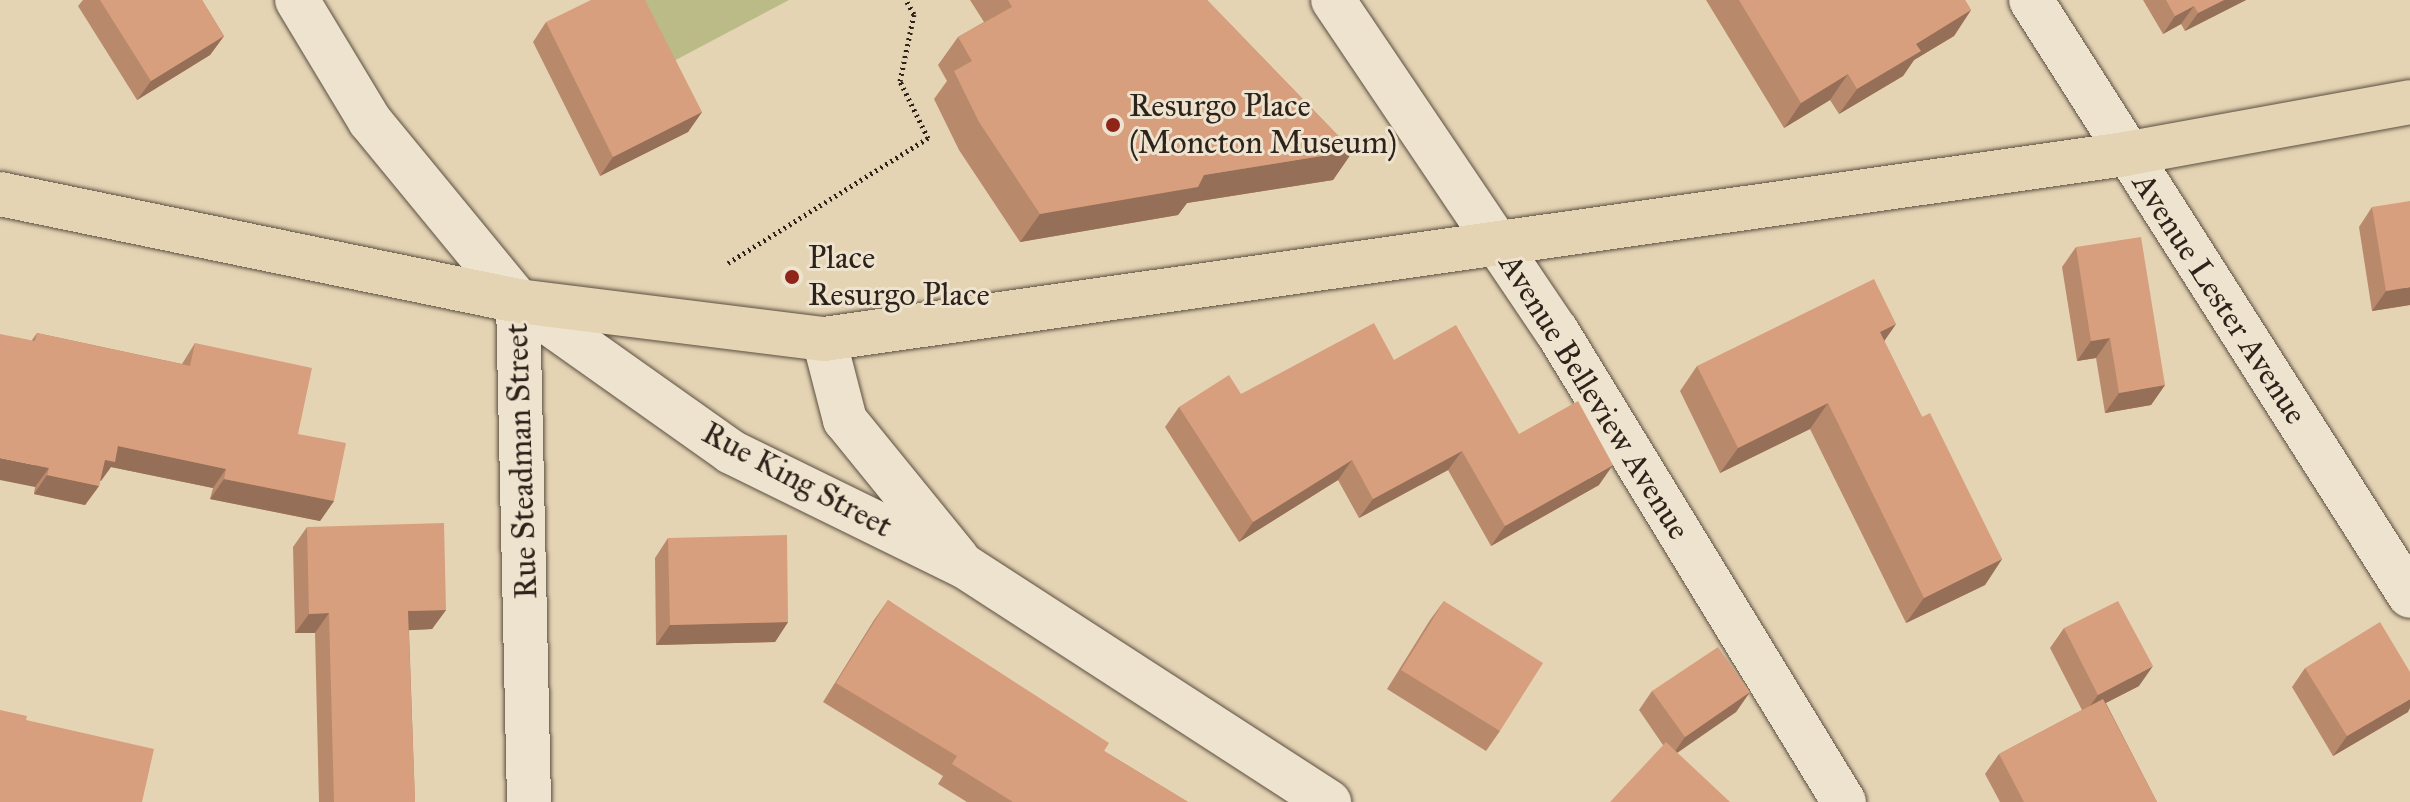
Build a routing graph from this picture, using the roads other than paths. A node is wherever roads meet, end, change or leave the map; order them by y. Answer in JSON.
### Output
{"nodes":[{"id":1,"x":297,"y":0,"type":"edge"},
{"id":2,"x":1333,"y":0,"type":"edge"},
{"id":3,"x":2031,"y":0,"type":"edge"},
{"id":4,"x":2410,"y":102,"type":"edge"},
{"id":5,"x":2125,"y":154,"type":"junction"},
{"id":6,"x":0,"y":194,"type":"edge"},
{"id":7,"x":1497,"y":243,"type":"junction"},
{"id":8,"x":518,"y":301,"type":"junction"},
{"id":9,"x":824,"y":339,"type":"junction"},
{"id":10,"x":964,"y":566,"type":"junction"},
{"id":11,"x":2410,"y":596,"type":"edge"},
{"id":12,"x":529,"y":802,"type":"edge"},
{"id":13,"x":1329,"y":802,"type":"edge"},
{"id":14,"x":1844,"y":802,"type":"edge"}],
"edges":[{"from":1,"to":8,"type":"street","name":"Rue Steadman Street"},
{"from":2,"to":7,"type":"street","name":"Avenue Belleview Avenue"},
{"from":3,"to":5,"type":"street","name":"Avenue Lester Avenue"},
{"from":4,"to":5,"type":"main road"},
{"from":5,"to":7,"type":"main road"},
{"from":5,"to":11,"type":"street","name":"Avenue Lester Avenue"},
{"from":6,"to":8,"type":"main road"},
{"from":7,"to":9,"type":"main road"},
{"from":7,"to":14,"type":"street","name":"Avenue Belleview Avenue"},
{"from":8,"to":9,"type":"main road"},
{"from":8,"to":10,"type":"street","name":"Rue King Street"},
{"from":8,"to":12,"type":"street","name":"Rue Steadman Street"},
{"from":9,"to":10,"type":"street","name":"Rue King Street"},
{"from":10,"to":13,"type":"street","name":"Rue King Street"}]}
